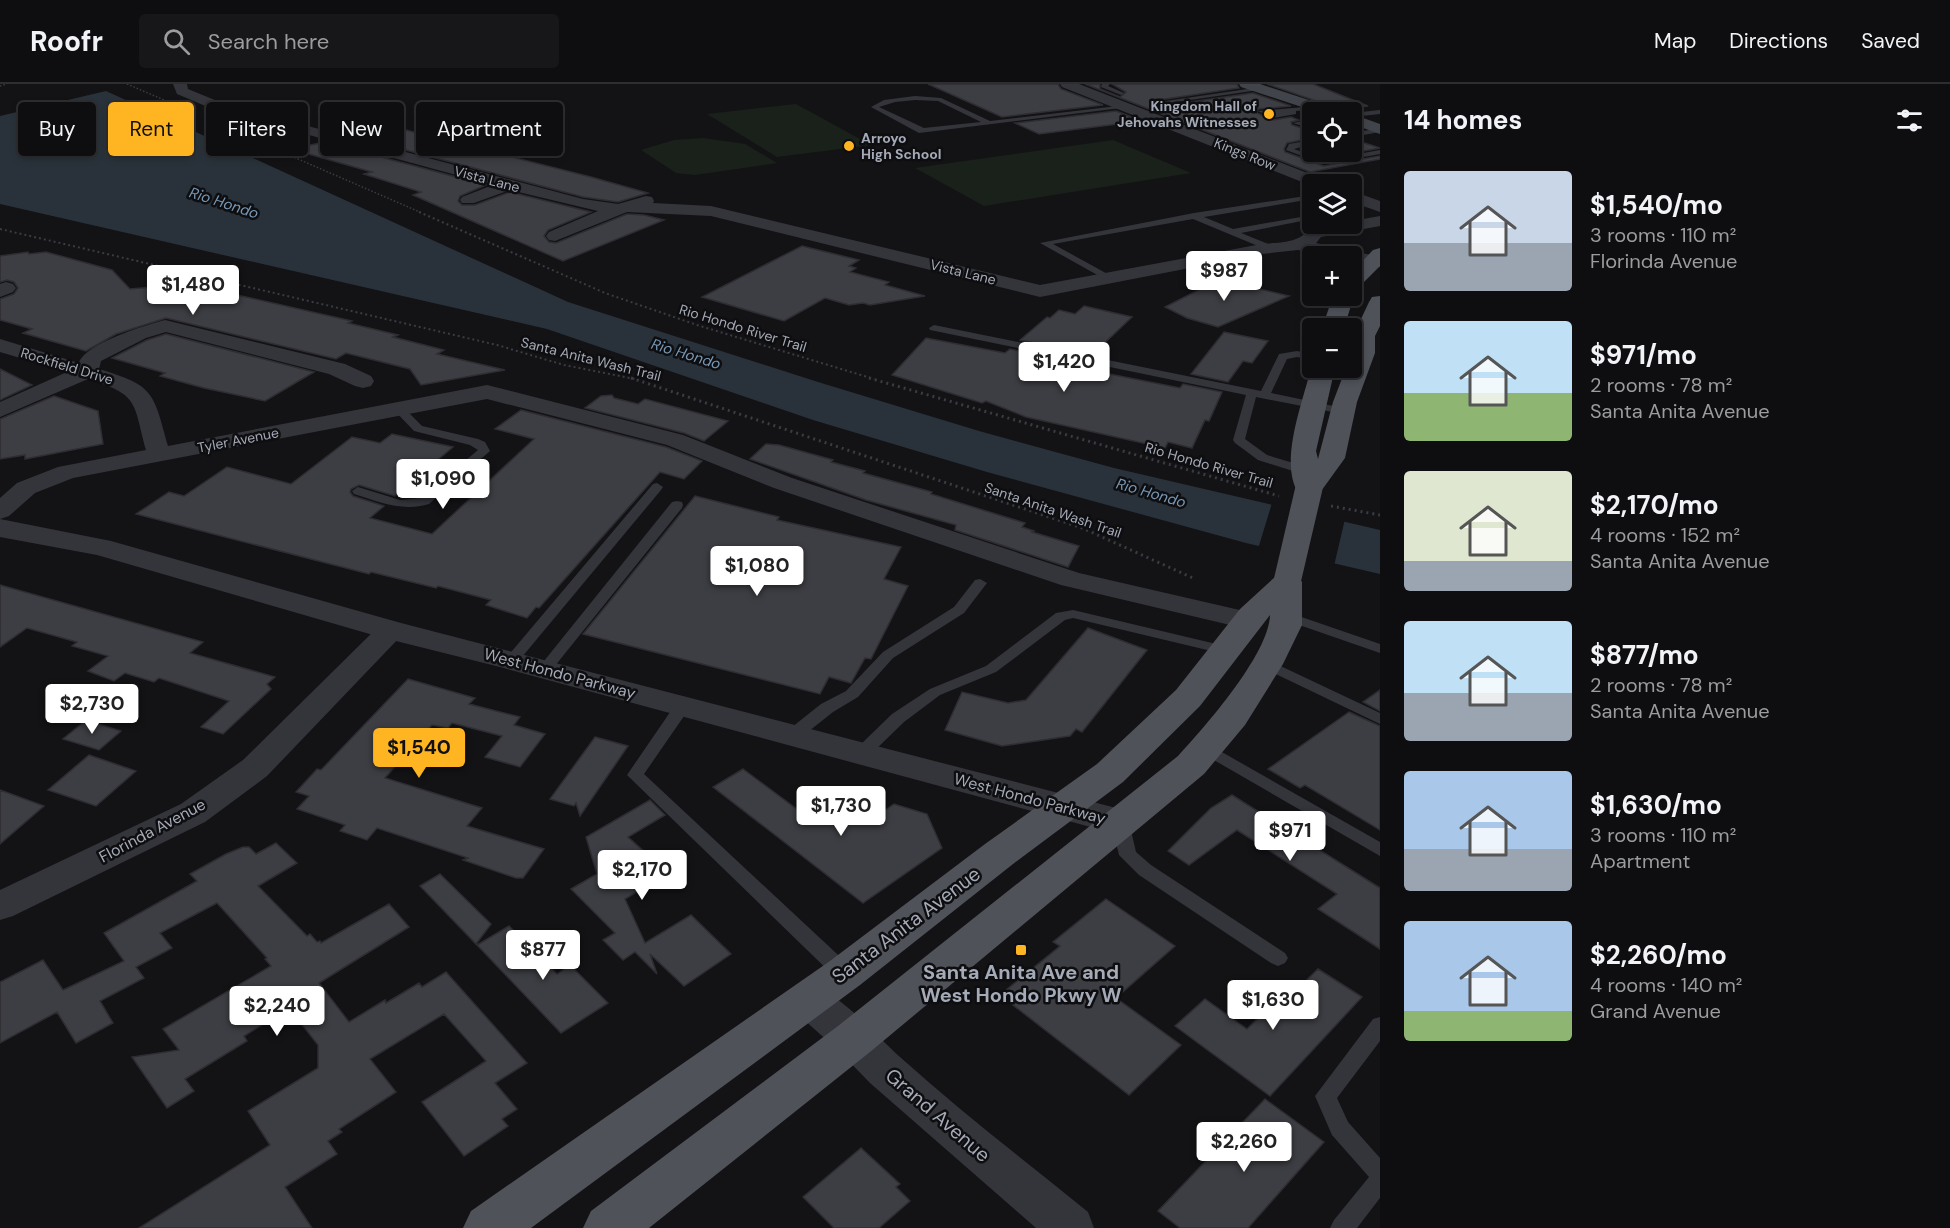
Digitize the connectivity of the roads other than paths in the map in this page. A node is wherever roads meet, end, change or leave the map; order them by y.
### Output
1 (180, 84) edge
2 (1067, 84) edge
3 (1107, 84) edge
4 (1253, 86) edge
5 (1121, 93) dead end
6 (1162, 102) dead end
7 (1302, 106) edge
8 (1126, 107) junction
9 (1290, 111) dead end
10 (1302, 112) edge
11 (1380, 112) edge
12 (1362, 115) edge
13 (1362, 121) edge
14 (988, 122) junction
15 (1380, 129) edge
16 (1362, 133) edge
17 (1302, 144) edge
18 (1380, 152) edge
19 (1302, 154) edge
20 (1362, 155) edge
21 (1302, 176) edge
22 (508, 185) junction
23 (1302, 199) edge
24 (468, 200) dead end
25 (1369, 207) edge
26 (623, 208) junction
27 (1194, 216) junction
28 (1302, 219) edge
29 (1231, 232) junction
30 (555, 236) dead end
31 (1298, 245) junction
32 (1270, 248) junction
33 (1378, 259) edge
34 (1362, 274) edge
35 (1110, 279) junction
36 (1380, 302) edge
37 (934, 328) dead end
38 (0, 345) edge
39 (1362, 351) edge
40 (1302, 355) edge
41 (88, 371) junction
42 (1321, 378) edge
43 (1353, 378) edge
44 (363, 381) dead end
45 (1252, 392) junction
46 (1265, 394) junction
47 (1315, 404) junction
48 (399, 409) junction
49 (0, 410) edge
50 (1343, 411) junction
51 (159, 455) junction
52 (1314, 485) junction
53 (657, 487) dead end
54 (358, 491) dead end
55 (677, 505) dead end
56 (0, 512) edge
57 (0, 528) edge
58 (980, 583) dead end
59 (1264, 614) junction
60 (391, 630) junction
61 (1380, 649) edge
62 (1224, 650) junction
63 (512, 660) junction
64 (1266, 664) junction
65 (545, 669) junction
66 (683, 706) junction
67 (1380, 719) edge
68 (793, 735) junction
69 (1206, 748) junction
70 (862, 753) junction
71 (1064, 807) junction
72 (1120, 822) junction
73 (1380, 850) edge
74 (0, 906) edge
75 (1278, 958) dead end
76 (845, 973) junction
77 (807, 999) junction
78 (1380, 1025) edge
79 (854, 1039) junction
80 (1380, 1173) edge
81 (1380, 1181) edge
82 (489, 1228) edge
83 (609, 1228) edge
84 (1071, 1228) edge
85 (1342, 1228) edge

1 - 22 street, Vista Lane
2 - 8 street, Kings Row
3 - 5 lane
4 - 6 lane
4 - 7 main road
8 - 14 lane
8 - 21 street, Kings Row
9 - 10 lane
11 - 12 lane
13 - 15 main road
14 - 14 lane
15 - 16 lane
17 - 19 lane
18 - 20 lane
22 - 24 street
22 - 26 street, Vista Lane
23 - 27 lane
25 - 31 street
26 - 30 street
26 - 35 street, Vista Lane
27 - 29 lane
27 - 35 lane
28 - 29 lane
29 - 32 lane
31 - 32 street
31 - 33 street
32 - 35 street
33 - 34 main road
36 - 39 main road, Santa Anita Avenue
37 - 45 lane
38 - 41 street, Rockfield Drive
40 - 46 lane
41 - 44 street
41 - 49 street
41 - 51 street, Rockfield Drive
42 - 47 main road, Santa Anita Avenue
43 - 50 main road, Santa Anita Avenue
45 - 46 lane
45 - 52 lane
46 - 47 lane
47 - 50 lane
47 - 52 main road, Santa Anita Avenue
48 - 51 street, Tyler Avenue
48 - 54 lane
48 - 59 street, Tyler Avenue
50 - 52 main road, Santa Anita Avenue
51 - 56 street, Tyler Avenue
52 - 59 main road, Santa Anita Avenue, bridge
53 - 63 lane
55 - 65 lane
57 - 60 street, West Hondo Parkway
58 - 68 lane
59 - 61 lane
59 - 62 main road, Santa Anita Avenue
59 - 64 main road, Santa Anita Avenue
60 - 63 street, West Hondo Parkway
60 - 74 street, Florinda Avenue
62 - 70 lane
62 - 71 main road, Santa Anita Avenue
63 - 65 street, West Hondo Parkway
64 - 67 lane
64 - 69 main road, Santa Anita Avenue
65 - 66 street, West Hondo Parkway
66 - 68 street, West Hondo Parkway
66 - 76 lane
68 - 70 street, West Hondo Parkway
69 - 72 main road, Santa Anita Avenue
69 - 73 lane
70 - 71 street, West Hondo Parkway
71 - 72 street, West Hondo Parkway
71 - 76 main road, Santa Anita Avenue
72 - 75 lane
72 - 79 main road, Santa Anita Avenue
76 - 77 main road, Santa Anita Avenue
77 - 79 street, Grand Avenue
77 - 82 main road, Santa Anita Avenue
78 - 80 lane
79 - 83 main road, Santa Anita Avenue
79 - 84 street, Grand Avenue
81 - 85 lane

